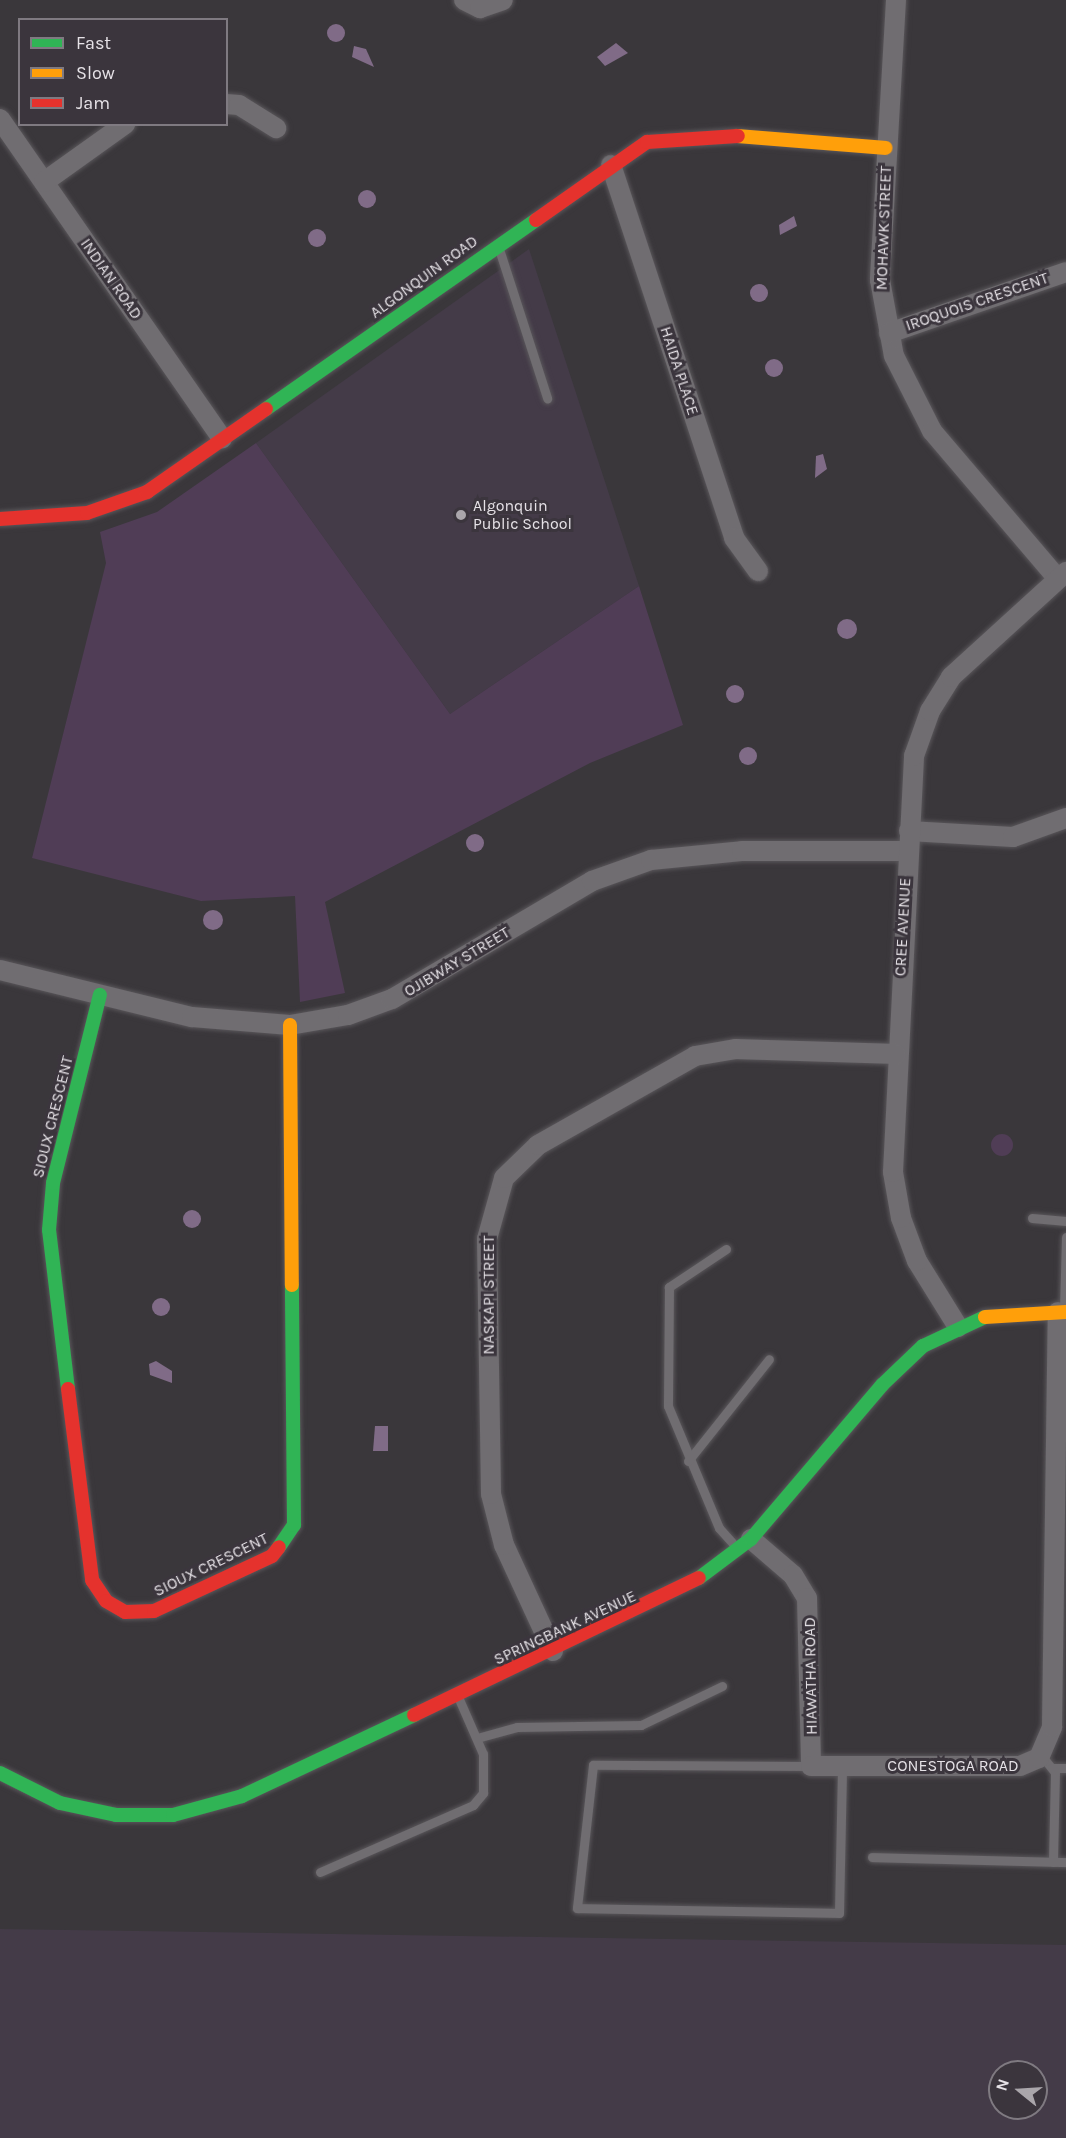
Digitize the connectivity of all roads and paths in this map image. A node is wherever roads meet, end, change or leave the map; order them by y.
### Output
1 (464, 0) edge
2 (503, 0) edge
3 (896, 0) edge
4 (228, 104) edge
5 (0, 119) edge
6 (122, 126) edge
7 (276, 128) dead end
8 (886, 148) junction
9 (610, 165) junction
10 (44, 182) junction
11 (497, 245) junction
12 (1066, 272) edge
13 (889, 333) junction
14 (547, 398) dead end
15 (222, 438) junction
16 (0, 519) edge
17 (758, 571) dead end
18 (1062, 575) edge
19 (1066, 818) edge
20 (908, 841) junction
21 (0, 970) edge
22 (100, 995) junction
23 (290, 1025) junction
24 (896, 1054) junction
25 (1032, 1218) dead end
26 (1066, 1221) edge
27 (1066, 1237) edge
28 (726, 1249) dead end
29 (1063, 1312) edge
30 (958, 1327) junction
31 (770, 1359) dead end
32 (688, 1461) junction
33 (745, 1544) junction
34 (553, 1652) junction
35 (723, 1686) dead end
36 (458, 1697) junction
37 (477, 1738) junction
38 (1047, 1761) junction
39 (842, 1765) junction
40 (811, 1766) junction
41 (1066, 1768) edge
42 (0, 1773) edge
43 (872, 1857) dead end
44 (1053, 1862) junction
45 (1066, 1862) edge
46 (320, 1872) dead end

1 - 2 street
3 - 8 street, MOHAWK STREET
4 - 7 street
5 - 10 street, INDIAN ROAD
6 - 10 street
8 - 9 street, ALGONQUIN ROAD
8 - 13 street, MOHAWK STREET
9 - 11 street, ALGONQUIN ROAD
9 - 17 street, HAIDA PLACE
10 - 15 street, INDIAN ROAD
11 - 14 lane
11 - 15 street, ALGONQUIN ROAD
12 - 13 street, IROQUOIS CRESCENT
13 - 18 street, MOHAWK STREET
15 - 16 street, ALGONQUIN ROAD
18 - 20 street, CREE AVENUE
19 - 20 street, OJIBWAY STREET
20 - 23 street, OJIBWAY STREET
20 - 24 street, CREE AVENUE
21 - 22 street, OJIBWAY STREET
22 - 23 street, OJIBWAY STREET
22 - 23 street, SIOUX CRESCENT
24 - 30 street, CREE AVENUE
24 - 34 street, NASKAPI STREET
25 - 26 lane
27 - 29 lane
28 - 32 lane
29 - 30 street, SPRINGBANK AVENUE
29 - 38 street, CONESTOGA ROAD
30 - 33 street, SPRINGBANK AVENUE
31 - 32 lane
32 - 33 lane
33 - 34 street, SPRINGBANK AVENUE
33 - 40 street, HIAWATHA ROAD
34 - 36 street, SPRINGBANK AVENUE
35 - 37 lane
36 - 37 lane
36 - 42 street, SPRINGBANK AVENUE
37 - 46 lane
38 - 39 street, CONESTOGA ROAD
38 - 41 lane
38 - 44 lane
39 - 40 street, CONESTOGA ROAD
39 - 40 lane
43 - 44 lane
44 - 45 lane

